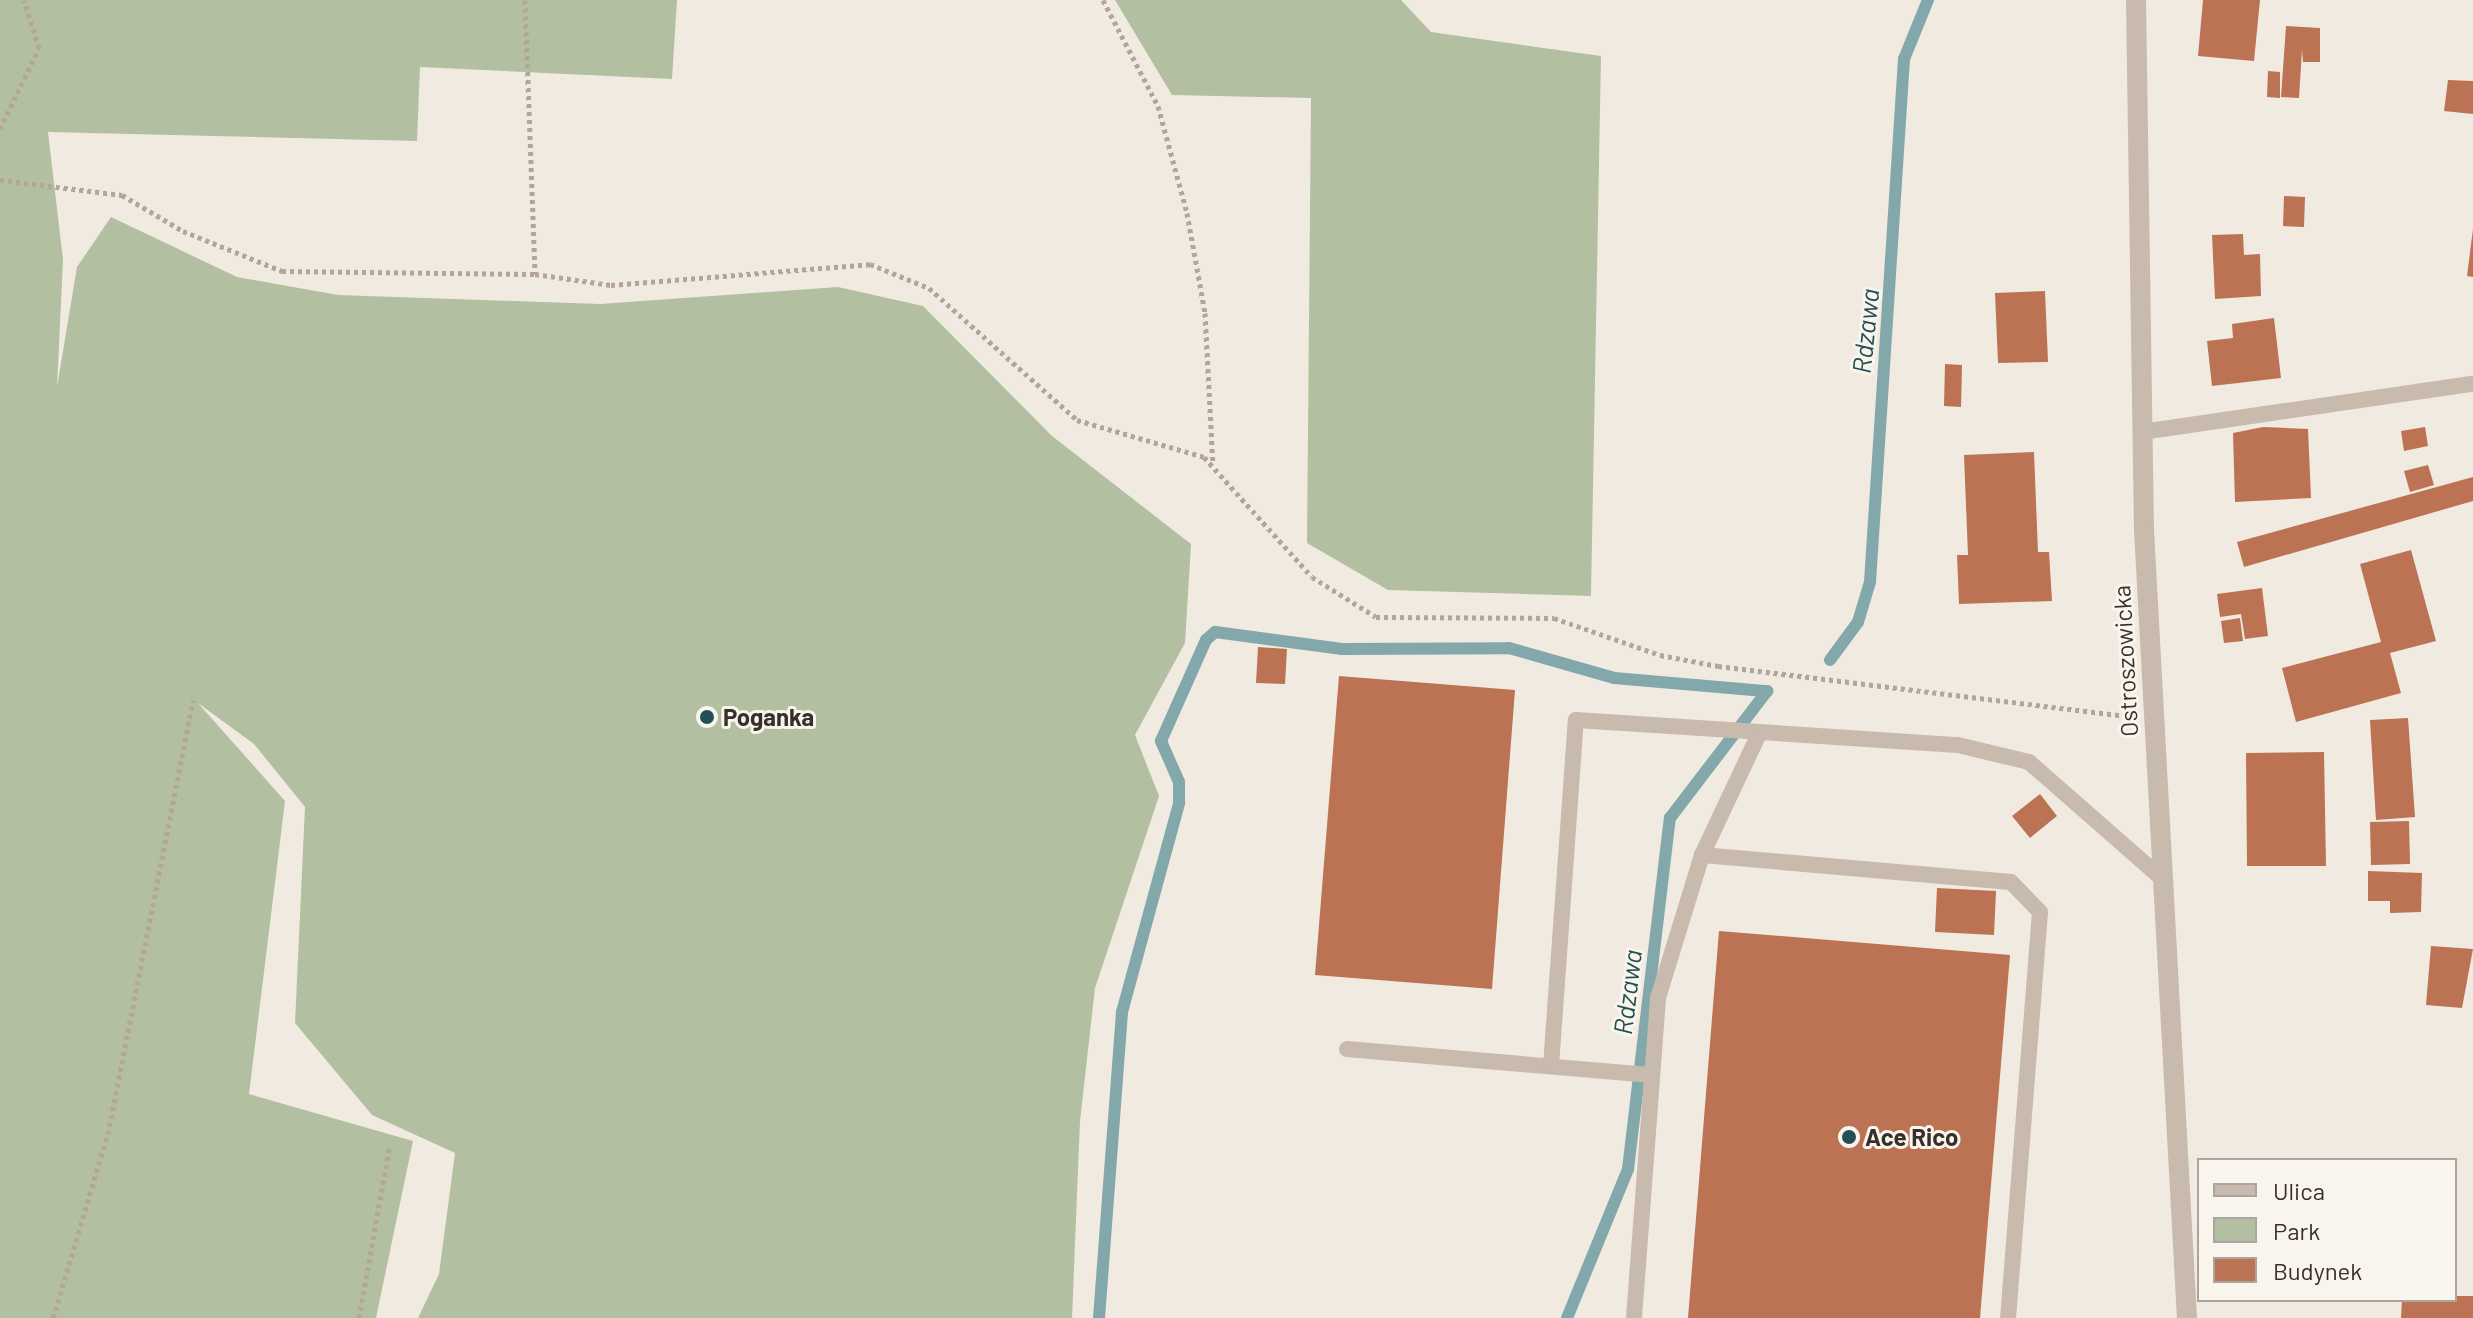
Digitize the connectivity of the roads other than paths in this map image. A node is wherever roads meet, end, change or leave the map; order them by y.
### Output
1 (2136, 0) edge
2 (2473, 384) edge
3 (2142, 432) junction
4 (1760, 732) junction
5 (1702, 855) junction
6 (2164, 880) junction
7 (1347, 1049) dead end
8 (1551, 1066) junction
9 (1652, 1075) junction
10 (1634, 1318) edge
11 (2008, 1318) edge
12 (2187, 1318) edge

1 - 3 street, Ostroszowicka
2 - 3 lane
3 - 6 street, Ostroszowicka
4 - 5 lane
4 - 6 lane
4 - 8 lane
5 - 9 lane
5 - 11 lane
6 - 12 street, Ostroszowicka
7 - 8 lane
8 - 9 lane
9 - 10 lane

